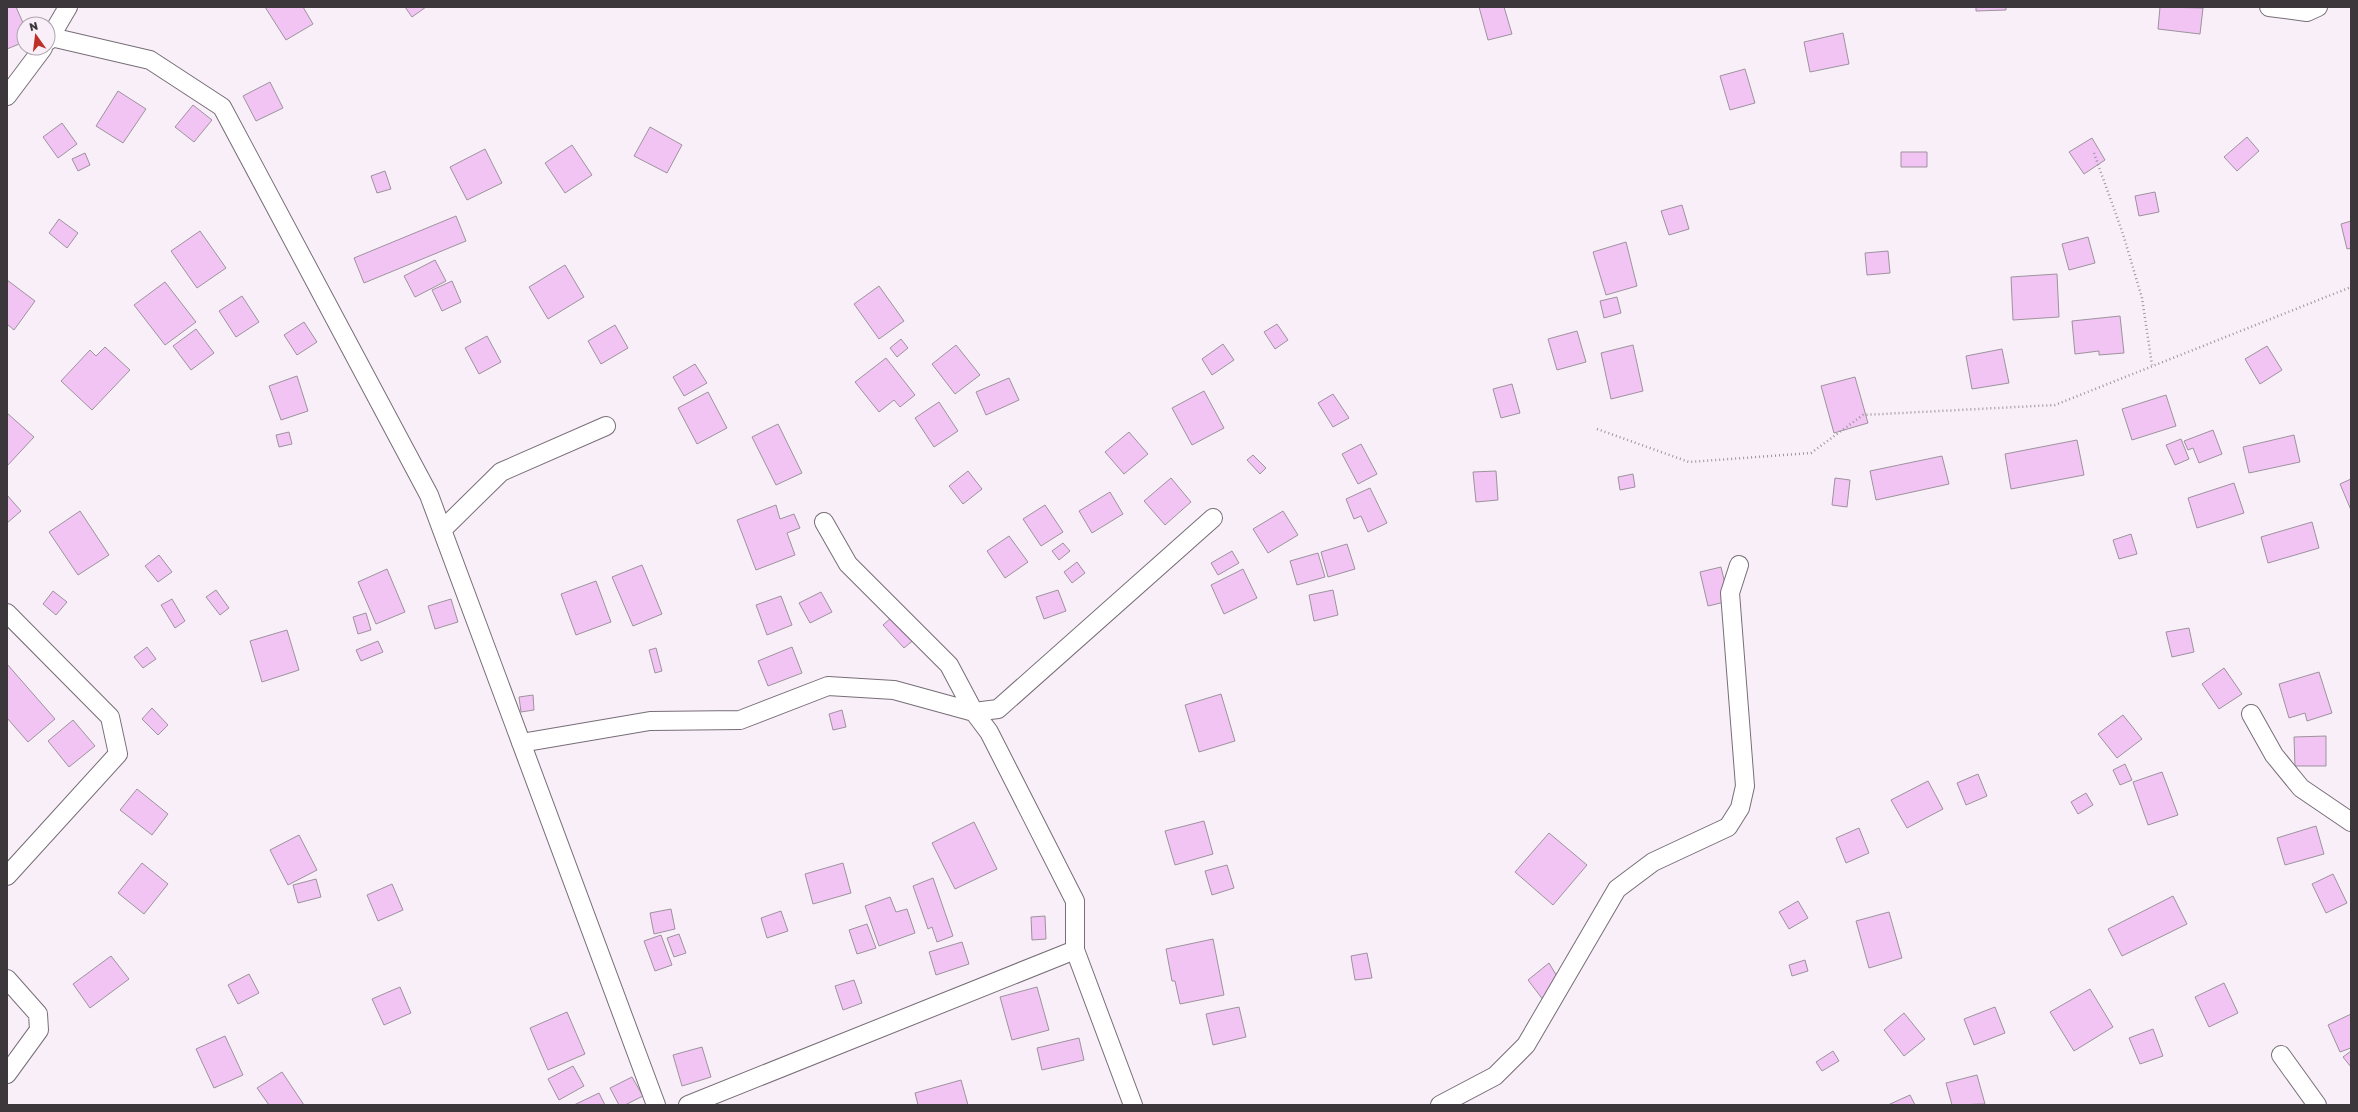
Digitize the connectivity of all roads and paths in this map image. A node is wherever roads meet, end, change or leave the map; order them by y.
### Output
1 (68, 7) edge
2 (2269, 7) edge
3 (2318, 7) edge
4 (56, 27) edge
5 (56, 44) edge
6 (37, 56) edge
7 (7, 96) edge
8 (2094, 153) dead end
9 (2351, 287) edge
10 (2152, 365) junction
11 (606, 426) dead end
12 (1597, 430) dead end
13 (1213, 518) dead end
14 (824, 522) dead end
15 (442, 530) junction
16 (1739, 565) dead end
17 (7, 613) edge
18 (974, 712) junction
19 (2252, 714) dead end
20 (521, 743) junction
21 (2351, 822) edge
22 (7, 876) edge
23 (1075, 950) junction
24 (7, 979) edge
25 (2281, 1055) dead end
26 (7, 1074) edge
27 (656, 1105) edge
28 (688, 1105) edge
29 (1133, 1105) edge
30 (1440, 1105) edge
31 (2317, 1105) edge

1 - 4 street
2 - 3 street
5 - 15 street
6 - 7 street
8 - 10 path
9 - 10 path
10 - 12 path
11 - 15 street
13 - 18 street
14 - 18 street
15 - 20 street
16 - 30 street
17 - 22 street
18 - 20 street
18 - 23 street
19 - 21 street
20 - 27 street
23 - 28 street
23 - 29 street
24 - 26 street
25 - 31 street

